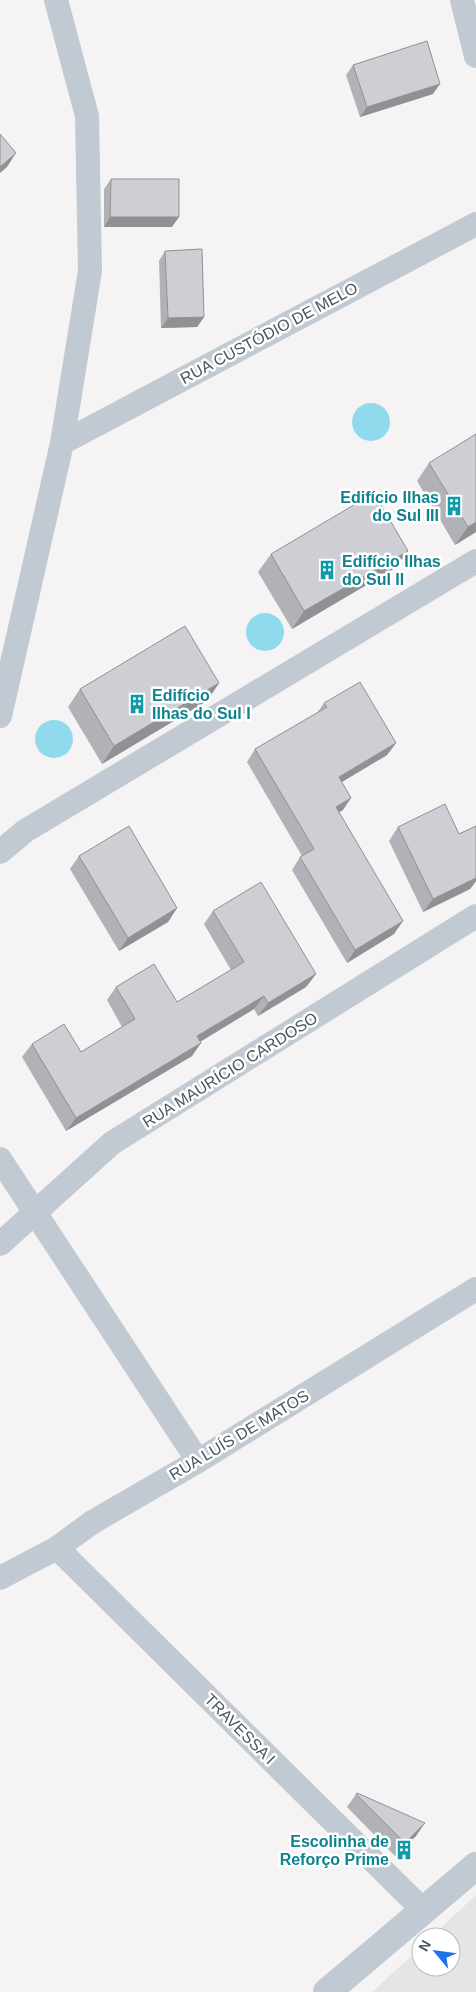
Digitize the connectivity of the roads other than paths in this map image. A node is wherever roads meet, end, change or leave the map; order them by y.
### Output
1 (56, 0) edge
2 (462, 0) edge
3 (476, 56) edge
4 (476, 224) edge
5 (62, 443) junction
6 (476, 561) edge
7 (0, 716) edge
8 (0, 832) edge
9 (25, 832) junction
10 (0, 852) edge
11 (476, 916) edge
12 (0, 1159) edge
13 (34, 1214) junction
14 (0, 1244) edge
15 (476, 1289) edge
16 (198, 1461) junction
17 (57, 1548) junction
18 (0, 1578) edge
19 (476, 1866) edge
20 (423, 1910) junction
21 (327, 1992) edge

1 - 5 street
2 - 3 street
4 - 5 street, RUA CUSTÓDIO DE MELO
5 - 7 street
6 - 9 street
8 - 9 street
9 - 10 street
11 - 13 street, RUA MAURÍCIO CARDOSO
12 - 13 street
13 - 14 street, RUA MAURÍCIO CARDOSO
13 - 16 street
15 - 16 street, RUA LUÍS DE MATOS
16 - 17 street, RUA LUÍS DE MATOS
17 - 18 street, RUA LUÍS DE MATOS
17 - 20 street, TRAVESSA I
19 - 20 street
20 - 21 street

